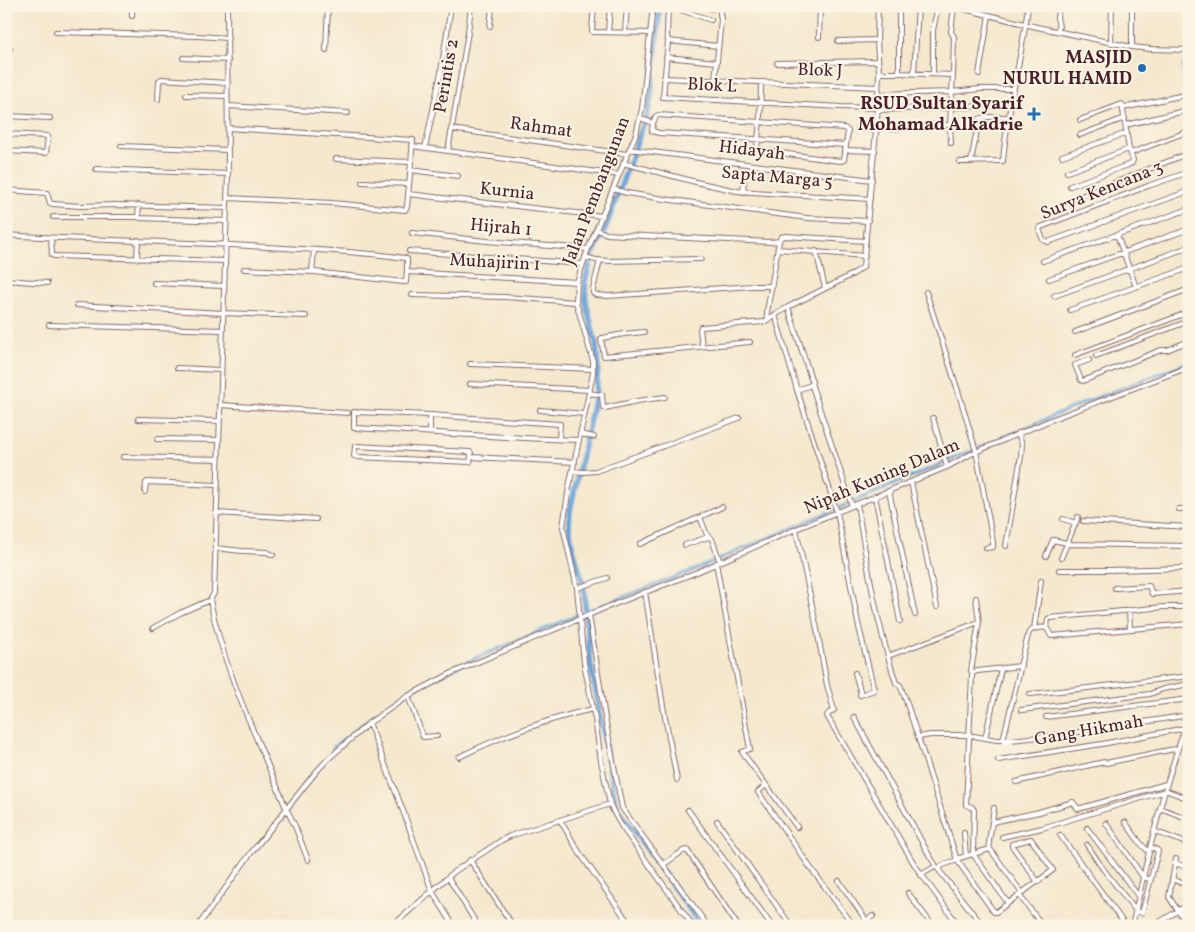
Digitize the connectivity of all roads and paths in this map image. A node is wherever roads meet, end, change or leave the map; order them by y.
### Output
1 (132, 6) edge
2 (227, 6) edge
3 (328, 6) edge
4 (451, 6) edge
5 (471, 6) edge
6 (492, 6) edge
7 (594, 6) edge
8 (610, 6) edge
9 (627, 6) edge
10 (704, 6) edge
11 (719, 6) edge
12 (820, 6) edge
13 (878, 6) edge
14 (899, 6) edge
15 (918, 6) edge
16 (938, 6) edge
17 (953, 6) edge
18 (1028, 6) edge
19 (1060, 6) edge
20 (1112, 6) edge
21 (1132, 6) edge
22 (654, 7) edge
23 (667, 7) edge
24 (712, 9) dead end
25 (989, 15) junction
26 (132, 16) dead end
27 (711, 20) dead end
28 (1026, 24) junction
29 (490, 26) dead end
30 (1057, 31) junction
31 (56, 32) dead end
32 (608, 32) junction
33 (625, 32) junction
34 (651, 33) junction
35 (819, 37) dead end
36 (228, 38) junction
37 (877, 40) junction
38 (668, 41) junction
39 (838, 41) dead end
40 (1110, 43) junction
41 (718, 46) junction
42 (1132, 47) junction
43 (326, 50) dead end
44 (1186, 50) edge
45 (666, 57) junction
46 (183, 58) dead end
47 (228, 60) junction
48 (878, 61) junction
49 (717, 62) junction
50 (777, 63) dead end
51 (900, 72) junction
52 (879, 73) junction
53 (914, 73) junction
54 (933, 74) junction
55 (979, 74) dead end
56 (953, 75) junction
57 (664, 78) junction
58 (715, 80) junction
59 (761, 82) junction
60 (228, 83) junction
61 (878, 87) junction
62 (1013, 89) junction
63 (952, 92) junction
64 (1188, 93) edge
65 (878, 94) junction
66 (186, 95) dead end
67 (228, 96) junction
68 (158, 99) dead end
69 (761, 103) junction
70 (1010, 105) junction
71 (228, 106) junction
72 (952, 108) junction
73 (1123, 108) junction
74 (1188, 108) edge
75 (878, 109) junction
76 (348, 113) dead end
77 (6, 116) edge
78 (1189, 116) edge
79 (1009, 117) junction
80 (50, 118) dead end
81 (1125, 118) junction
82 (642, 119) junction
83 (1080, 120) dead end
84 (759, 122) junction
85 (651, 123) junction
86 (950, 125) junction
87 (1126, 126) junction
88 (228, 128) junction
89 (451, 129) junction
90 (858, 129) dead end
91 (891, 129) dead end
92 (877, 130) junction
93 (1189, 131) edge
94 (1127, 133) junction
95 (6, 134) edge
96 (1080, 135) dead end
97 (758, 139) junction
98 (951, 143) dead end
99 (121, 146) dead end
100 (412, 146) junction
101 (846, 147) junction
102 (425, 148) junction
103 (631, 149) junction
104 (228, 150) junction
105 (6, 151) edge
106 (448, 151) junction
107 (875, 151) junction
108 (1130, 151) junction
109 (1189, 153) edge
110 (627, 154) junction
111 (1062, 156) dead end
112 (336, 159) dead end
113 (410, 162) junction
114 (960, 162) dead end
115 (971, 162) junction
116 (625, 163) junction
117 (1128, 165) junction
118 (96, 169) dead end
119 (410, 170) junction
120 (1067, 172) dead end
121 (1189, 172) edge
122 (228, 174) junction
123 (619, 175) junction
124 (458, 176) dead end
125 (1132, 176) junction
126 (872, 180) junction
127 (744, 181) dead end
128 (362, 182) dead end
129 (409, 184) junction
130 (1070, 186) dead end
131 (6, 190) edge
132 (615, 190) junction
133 (1189, 191) edge
134 (743, 192) junction
135 (408, 194) junction
136 (228, 198) junction
137 (1074, 199) dead end
138 (870, 200) junction
139 (139, 205) junction
140 (227, 208) junction
141 (1189, 209) edge
142 (603, 216) junction
143 (53, 217) dead end
144 (139, 217) junction
145 (226, 221) junction
146 (868, 221) junction
147 (1189, 229) edge
148 (598, 231) junction
149 (412, 233) dead end
150 (6, 235) edge
151 (1117, 235) junction
152 (51, 238) junction
153 (138, 240) junction
154 (779, 241) junction
155 (866, 241) junction
156 (226, 244) junction
157 (1189, 247) edge
158 (588, 249) junction
159 (778, 249) junction
160 (314, 250) junction
161 (409, 251) dead end
162 (816, 251) junction
163 (1123, 252) junction
164 (865, 256) junction
165 (137, 258) junction
166 (588, 258) junction
167 (701, 259) dead end
168 (225, 260) junction
169 (598, 260) junction
170 (1043, 262) dead end
171 (583, 264) junction
172 (1189, 268) edge
173 (244, 269) dead end
174 (1129, 269) junction
175 (409, 271) junction
176 (312, 272) junction
177 (1049, 279) dead end
178 (6, 280) edge
179 (577, 282) junction
180 (47, 283) dead end
181 (154, 283) dead end
182 (224, 286) junction
183 (772, 286) junction
184 (1136, 287) junction
185 (825, 288) junction
186 (1189, 289) edge
187 (926, 292) dead end
188 (412, 295) dead end
189 (1054, 296) dead end
190 (576, 302) junction
191 (77, 305) dead end
192 (789, 310) dead end
193 (1070, 310) dead end
194 (1189, 312) edge
195 (223, 313) junction
196 (306, 316) dead end
197 (773, 318) junction
198 (1189, 321) edge
199 (49, 325) dead end
200 (222, 330) junction
201 (644, 332) dead end
202 (1075, 332) dead end
203 (1189, 341) edge
204 (750, 342) dead end
205 (702, 346) junction
206 (1075, 355) dead end
207 (1096, 356) dead end
208 (1089, 360) dead end
209 (470, 364) dead end
210 (1189, 367) edge
211 (177, 368) dead end
212 (593, 369) junction
213 (221, 370) junction
214 (470, 384) dead end
215 (812, 386) dead end
216 (797, 390) junction
217 (589, 392) junction
218 (665, 397) dead end
219 (220, 405) junction
220 (540, 410) dead end
221 (348, 413) dead end
222 (585, 414) junction
223 (430, 415) junction
224 (739, 418) dead end
225 (933, 418) dead end
226 (138, 419) dead end
227 (219, 421) junction
228 (430, 432) junction
229 (580, 434) junction
230 (1018, 434) junction
231 (594, 437) dead end
232 (157, 439) dead end
233 (560, 439) junction
234 (219, 440) junction
235 (579, 440) junction
236 (976, 449) junction
237 (123, 457) dead end
238 (471, 457) junction
239 (218, 459) junction
240 (575, 462) junction
241 (946, 463) junction
242 (574, 471) junction
243 (911, 482) junction
244 (217, 485) junction
245 (889, 491) junction
246 (145, 492) dead end
247 (875, 496) junction
248 (857, 504) junction
249 (852, 506) junction
250 (722, 507) dead end
251 (1179, 509) dead end
252 (1189, 510) edge
253 (837, 512) junction
254 (216, 513) junction
255 (700, 517) junction
256 (1078, 517) dead end
257 (316, 519) dead end
258 (1062, 519) dead end
259 (1083, 521) dead end
260 (1076, 523) junction
261 (1189, 527) edge
262 (796, 529) junction
263 (708, 537) junction
264 (640, 544) dead end
265 (1067, 544) junction
266 (685, 545) dead end
267 (1006, 546) dead end
268 (1189, 546) edge
269 (215, 548) junction
270 (986, 548) dead end
271 (273, 555) dead end
272 (1046, 556) dead end
273 (1060, 558) dead end
274 (718, 561) junction
275 (1189, 568) edge
276 (1059, 570) dead end
277 (607, 578) dead end
278 (1041, 581) dead end
279 (578, 587) junction
280 (1115, 588) dead end
281 (1189, 591) edge
282 (645, 592) junction
283 (976, 598) dead end
284 (210, 600) junction
285 (937, 607) dead end
286 (1189, 607) edge
287 (1129, 610) junction
288 (915, 615) dead end
289 (588, 616) junction
290 (580, 617) junction
291 (900, 621) dead end
292 (979, 622) junction
293 (1189, 624) edge
294 (153, 628) dead end
295 (1047, 628) junction
296 (1130, 628) junction
297 (1034, 629) junction
298 (888, 656) junction
299 (1021, 665) junction
300 (1000, 669) junction
301 (855, 673) dead end
302 (973, 673) junction
303 (1189, 676) edge
304 (1189, 684) edge
305 (1030, 694) dead end
306 (408, 696) junction
307 (1189, 699) edge
308 (593, 709) junction
309 (1021, 710) dead end
310 (854, 717) dead end
311 (1046, 717) dead end
312 (1189, 717) edge
313 (369, 723) junction
314 (1185, 728) junction
315 (968, 735) junction
316 (437, 736) dead end
317 (918, 738) junction
318 (985, 738) junction
319 (1003, 740) junction
320 (1177, 749) junction
321 (459, 757) dead end
322 (998, 760) dead end
323 (677, 780) dead end
324 (1016, 782) dead end
325 (1166, 784) junction
326 (766, 786) junction
327 (1165, 791) junction
328 (1189, 799) edge
329 (610, 804) junction
330 (286, 808) junction
331 (994, 808) dead end
332 (1160, 808) junction
333 (688, 810) dead end
334 (1189, 819) edge
335 (560, 820) junction
336 (716, 821) dead end
337 (993, 822) junction
338 (1125, 822) dead end
339 (1106, 823) dead end
340 (798, 827) dead end
341 (1087, 828) dead end
342 (1154, 831) junction
343 (964, 833) dead end
344 (1060, 835) dead end
345 (1002, 837) dead end
346 (1189, 844) edge
347 (1087, 845) dead end
348 (990, 849) junction
349 (1150, 850) junction
350 (973, 854) junction
351 (966, 856) junction
352 (956, 859) junction
353 (308, 860) dead end
354 (470, 860) junction
355 (664, 864) junction
356 (937, 867) junction
357 (1189, 868) edge
358 (921, 875) junction
359 (448, 877) junction
360 (1143, 877) junction
361 (1151, 880) junction
362 (1172, 880) junction
363 (839, 881) dead end
364 (1038, 882) junction
365 (1189, 886) edge
366 (432, 891) junction
367 (1140, 892) junction
368 (908, 894) dead end
369 (1021, 894) junction
370 (1148, 894) junction
371 (1139, 898) junction
372 (1008, 903) junction
373 (1189, 904) edge
374 (697, 910) junction
375 (1136, 911) junction
376 (1179, 911) junction
377 (872, 916) dead end
378 (687, 918) junction
379 (866, 920) junction
380 (1161, 921) junction
381 (198, 926) edge
382 (392, 926) edge
383 (454, 926) edge
384 (478, 926) edge
385 (513, 926) edge
386 (631, 926) edge
387 (693, 926) edge
388 (708, 926) edge
389 (738, 926) edge
390 (772, 926) edge
391 (792, 926) edge
392 (854, 926) edge
393 (858, 926) edge
394 (933, 926) edge
395 (959, 926) edge
396 (983, 926) edge
397 (1043, 926) edge
398 (1126, 926) edge
399 (1132, 926) edge
400 (1153, 926) edge
401 (1164, 926) edge
402 (1188, 926) edge

1 - 26 street
2 - 36 street
3 - 43 street
4 - 102 street
5 - 89 street, Perintis 2
6 - 29 street
7 - 32 street
8 - 32 street
9 - 33 street
10 - 24 street
11 - 41 street
12 - 35 street
13 - 37 street
14 - 51 street
15 - 53 street
16 - 54 street
17 - 25 street
17 - 56 street
18 - 28 street
19 - 30 street
20 - 40 street
21 - 42 street
22 - 23 street
22 - 34 street, Jalan Pembangunan
23 - 27 street
23 - 38 street
25 - 28 street
25 - 55 street
28 - 30 street
28 - 62 street
30 - 40 street
31 - 36 street
32 - 33 street
33 - 34 street
34 - 82 street, Jalan Pembangunan
36 - 47 street
37 - 39 street
37 - 48 street
38 - 41 street
38 - 45 street
40 - 42 street
41 - 49 street
42 - 44 street
45 - 49 street
45 - 57 street
46 - 47 street
47 - 60 street
48 - 50 street
48 - 52 street
49 - 58 street
51 - 52 street
51 - 53 street
52 - 61 street
53 - 54 street
54 - 56 street
56 - 63 street
57 - 58 street, Blok J
57 - 69 street, Blok L
58 - 59 street, Blok J
59 - 61 street, Blok J
59 - 69 street
60 - 67 street
60 - 68 street
61 - 65 street
62 - 63 street
62 - 70 street
63 - 65 street
63 - 72 street
64 - 73 street
64 - 74 street
65 - 75 street
66 - 67 street
67 - 71 street
69 - 75 street, Blok L
69 - 84 street
70 - 72 street, Blok L
70 - 79 street
71 - 76 street
71 - 88 street
72 - 75 street, Blok L
72 - 86 street
73 - 81 street
73 - 83 street
74 - 78 street
74 - 87 street
75 - 92 street
77 - 80 street
79 - 115 street
79 - 115 street
81 - 87 street
81 - 96 street
82 - 85 street
82 - 103 street, Jalan Pembangunan
84 - 85 street
84 - 97 street
84 - 101 street
85 - 97 street
86 - 91 street
86 - 98 street
87 - 94 street
88 - 100 street
88 - 104 street
89 - 106 street, Perintis 2
89 - 110 street, Rahmat
90 - 92 street
92 - 107 street
93 - 108 street
94 - 108 street
94 - 111 street
95 - 105 street
97 - 101 street
97 - 101 street
99 - 104 street
100 - 102 street
100 - 113 street
101 - 107 street
102 - 106 street
103 - 110 street, Jalan Pembangunan
103 - 126 street, Hidayah
104 - 122 street
106 - 123 street
107 - 126 street
108 - 117 street
108 - 120 street
109 - 125 street
110 - 116 street, Jalan Pembangunan
112 - 113 street
113 - 119 street
114 - 115 street
116 - 123 street, Jalan Pembangunan
116 - 134 street, Sapta Marga 5
117 - 125 street
117 - 130 street
118 - 122 street
119 - 124 street
119 - 129 street
121 - 133 street, Surya Kencana 3
122 - 136 street
123 - 132 street, Jalan Pembangunan
125 - 137 street
126 - 138 street
127 - 134 street
128 - 129 street
129 - 135 street
131 - 139 street
132 - 142 street, Jalan Pembangunan
132 - 146 street
134 - 138 street, Sapta Marga 5
135 - 136 street
135 - 142 street, Kurnia
136 - 140 street
138 - 146 street
139 - 140 street
139 - 144 street
140 - 145 street
141 - 151 street
142 - 148 street, Jalan Pembangunan
143 - 144 street
144 - 145 street
145 - 156 street
146 - 155 street
147 - 163 street
148 - 154 street
148 - 158 street, Jalan Pembangunan
149 - 158 street, Hijrah 1
150 - 152 street
151 - 163 street
151 - 170 street
152 - 153 street
152 - 165 street
153 - 156 street
153 - 165 street
154 - 155 street
154 - 159 street
155 - 164 street
156 - 160 street
156 - 168 street
157 - 174 street
158 - 166 street, Jalan Pembangunan
159 - 162 street
159 - 183 street
160 - 175 street
160 - 176 street
161 - 171 street
162 - 164 street
162 - 185 street
163 - 174 street
163 - 177 street
164 - 185 street
165 - 168 street
166 - 169 street
166 - 171 street, Jalan Pembangunan
167 - 169 street
168 - 182 street
169 - 183 street
171 - 179 street, Jalan Pembangunan
172 - 184 street
173 - 176 street
174 - 184 street
174 - 189 street
175 - 176 street
175 - 179 street, Muhajirin 1
178 - 180 street
179 - 190 street, Jalan Pembangunan
181 - 182 street
182 - 195 street
183 - 197 street
184 - 193 street
185 - 197 street
186 - 202 street
187 - 236 street
188 - 190 street
190 - 212 street, Jalan Pembangunan
191 - 195 street
192 - 216 street
194 - 206 street
195 - 196 street
195 - 200 street
197 - 205 street
197 - 216 street
198 - 207 street
199 - 200 street
200 - 213 street
201 - 205 street
203 - 208 street
204 - 205 street
209 - 212 street
210 - 230 street, Nipah Kuning Dalam
211 - 213 street
212 - 217 street, Jalan Pembangunan
213 - 219 street
214 - 217 street
215 - 249 street
216 - 253 street
217 - 218 street
217 - 222 street, Jalan Pembangunan
219 - 221 street
219 - 227 street
220 - 222 street
222 - 229 street, Jalan Pembangunan
223 - 228 street
223 - 228 street
223 - 233 street
224 - 242 street
225 - 241 street
226 - 227 street
227 - 234 street
228 - 233 street
229 - 231 street
229 - 235 street, Jalan Pembangunan
230 - 236 street, Nipah Kuning Dalam
230 - 267 street
232 - 234 street
233 - 235 street
234 - 239 street
235 - 240 street, Jalan Pembangunan
236 - 241 street, Nipah Kuning Dalam
236 - 270 street
237 - 239 street
238 - 238 street
238 - 240 street
239 - 244 street
240 - 242 street, Jalan Pembangunan
241 - 243 street, Nipah Kuning Dalam
242 - 279 street, Jalan Pembangunan
243 - 245 street, Nipah Kuning Dalam
243 - 285 street
244 - 246 street
244 - 254 street
245 - 247 street, Nipah Kuning Dalam
245 - 288 street
247 - 248 street, Nipah Kuning Dalam
247 - 291 street
248 - 249 street, Nipah Kuning Dalam
248 - 298 street
249 - 253 street, Nipah Kuning Dalam
250 - 255 street
251 - 252 street
253 - 262 street, Nipah Kuning Dalam
253 - 301 street
254 - 257 street
254 - 269 street
255 - 263 street
255 - 264 street
256 - 260 street
258 - 260 street
259 - 261 street
260 - 265 street
262 - 274 street, Nipah Kuning Dalam
262 - 358 street
263 - 266 street
263 - 274 street
265 - 268 street
265 - 272 street
265 - 273 street
269 - 271 street
269 - 284 street
274 - 282 street, Nipah Kuning Dalam
274 - 326 street
275 - 276 street
277 - 279 street
278 - 297 street
279 - 290 street, Jalan Pembangunan
280 - 281 street
282 - 289 street, Nipah Kuning Dalam
282 - 323 street
283 - 292 street
284 - 294 street
284 - 330 street
286 - 287 street
287 - 295 street
287 - 296 street
289 - 290 street, Nipah Kuning Dalam
289 - 355 street
290 - 306 street, Nipah Kuning Dalam
290 - 308 street, Jalan Pembangunan
292 - 298 street
292 - 302 street
293 - 296 street
295 - 296 street
295 - 297 street
297 - 299 street
298 - 317 street
299 - 300 street
299 - 319 street
300 - 302 street
300 - 318 street
302 - 315 street
303 - 305 street
304 - 309 street
306 - 313 street, Nipah Kuning Dalam
306 - 316 street
307 - 311 street
308 - 321 street
308 - 329 street, Jalan Pembangunan
310 - 356 street
312 - 314 street
312 - 319 street
313 - 330 street, Nipah Kuning Dalam
313 - 366 street
314 - 320 street
314 - 322 street, Gang Hikmah
315 - 317 street
315 - 318 street
315 - 350 street
317 - 352 street
318 - 319 street
320 - 324 street
320 - 325 street
325 - 327 street
325 - 337 street
326 - 340 street
326 - 392 street
327 - 328 street
327 - 332 street
327 - 345 street
329 - 335 street
329 - 378 street, Jalan Pembangunan
330 - 353 street
330 - 381 street, Nipah Kuning Dalam
331 - 337 street
332 - 334 street
332 - 342 street
333 - 390 street
335 - 354 street
335 - 386 street
336 - 391 street
337 - 348 street
338 - 349 street
339 - 360 street
341 - 371 street
342 - 346 street
342 - 349 street
343 - 351 street
344 - 398 street
347 - 375 street
348 - 350 street
348 - 369 street
349 - 360 street
349 - 361 street
350 - 351 street
350 - 372 street
351 - 352 street
352 - 356 street
352 - 372 street
354 - 359 street
354 - 385 street
355 - 374 street
355 - 389 street
356 - 358 street
356 - 396 street
357 - 362 street
358 - 395 street
359 - 366 street
359 - 384 street
360 - 361 street
360 - 367 street
361 - 370 street
362 - 365 street
362 - 376 street
363 - 379 street
364 - 364 street
364 - 369 street
366 - 382 street
366 - 383 street
367 - 370 street
367 - 371 street
368 - 394 street
369 - 372 street
369 - 397 street
370 - 375 street
371 - 375 street
373 - 376 street
374 - 378 street
374 - 388 street
375 - 399 street
376 - 380 street
376 - 402 street
377 - 379 street
378 - 387 street, Jalan Pembangunan
379 - 393 street
380 - 400 street
380 - 401 street

